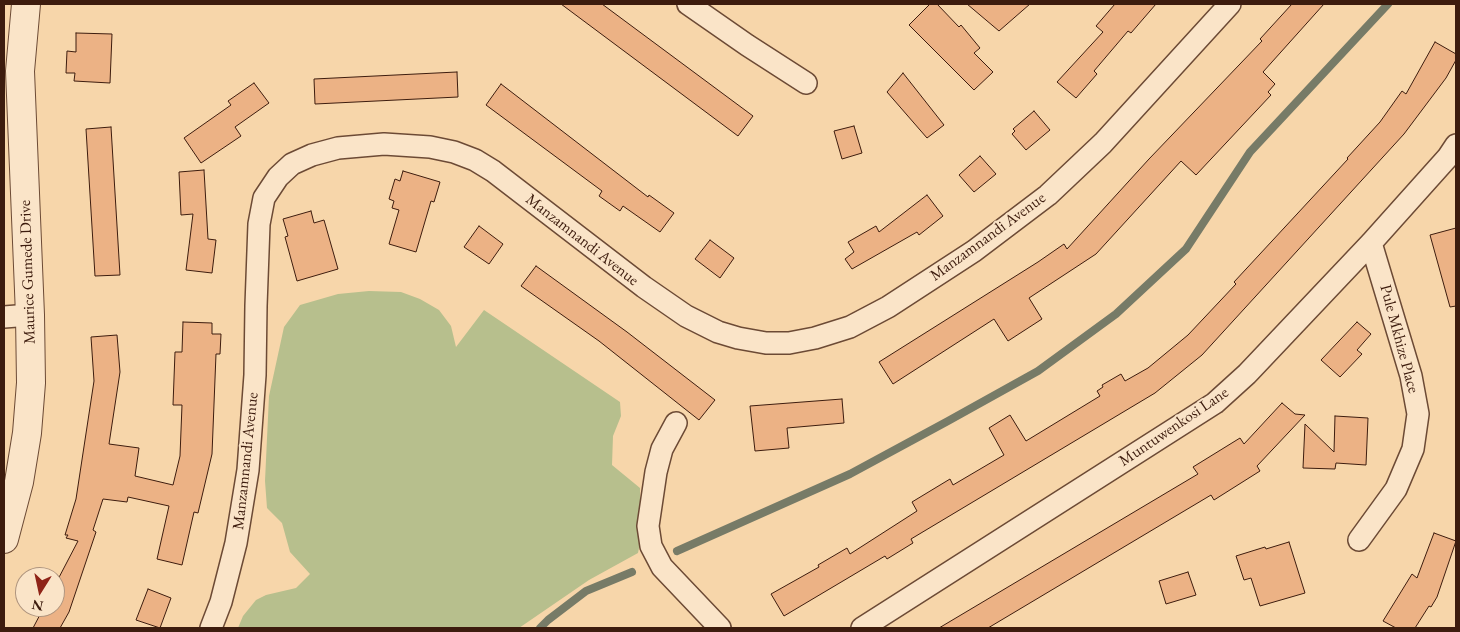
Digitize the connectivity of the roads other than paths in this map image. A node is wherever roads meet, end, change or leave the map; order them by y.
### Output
1 (26, 4) edge
2 (688, 4) edge
3 (1230, 4) edge
4 (806, 83) dead end
5 (1456, 145) edge
6 (1371, 243) junction
7 (17, 316) edge
8 (676, 422) dead end
9 (4, 539) edge
10 (1359, 540) dead end
11 (211, 628) edge
12 (720, 628) edge
13 (862, 628) edge

1 - 7 street, Maurice Gumede Drive
2 - 4 street
3 - 11 street, Manzamnandi Avenue
5 - 6 street, Muntuwenkosi Lane
6 - 10 street, Pule Mkhize Place
6 - 13 street, Muntuwenkosi Lane
7 - 9 street, Maurice Gumede Drive
8 - 12 street

